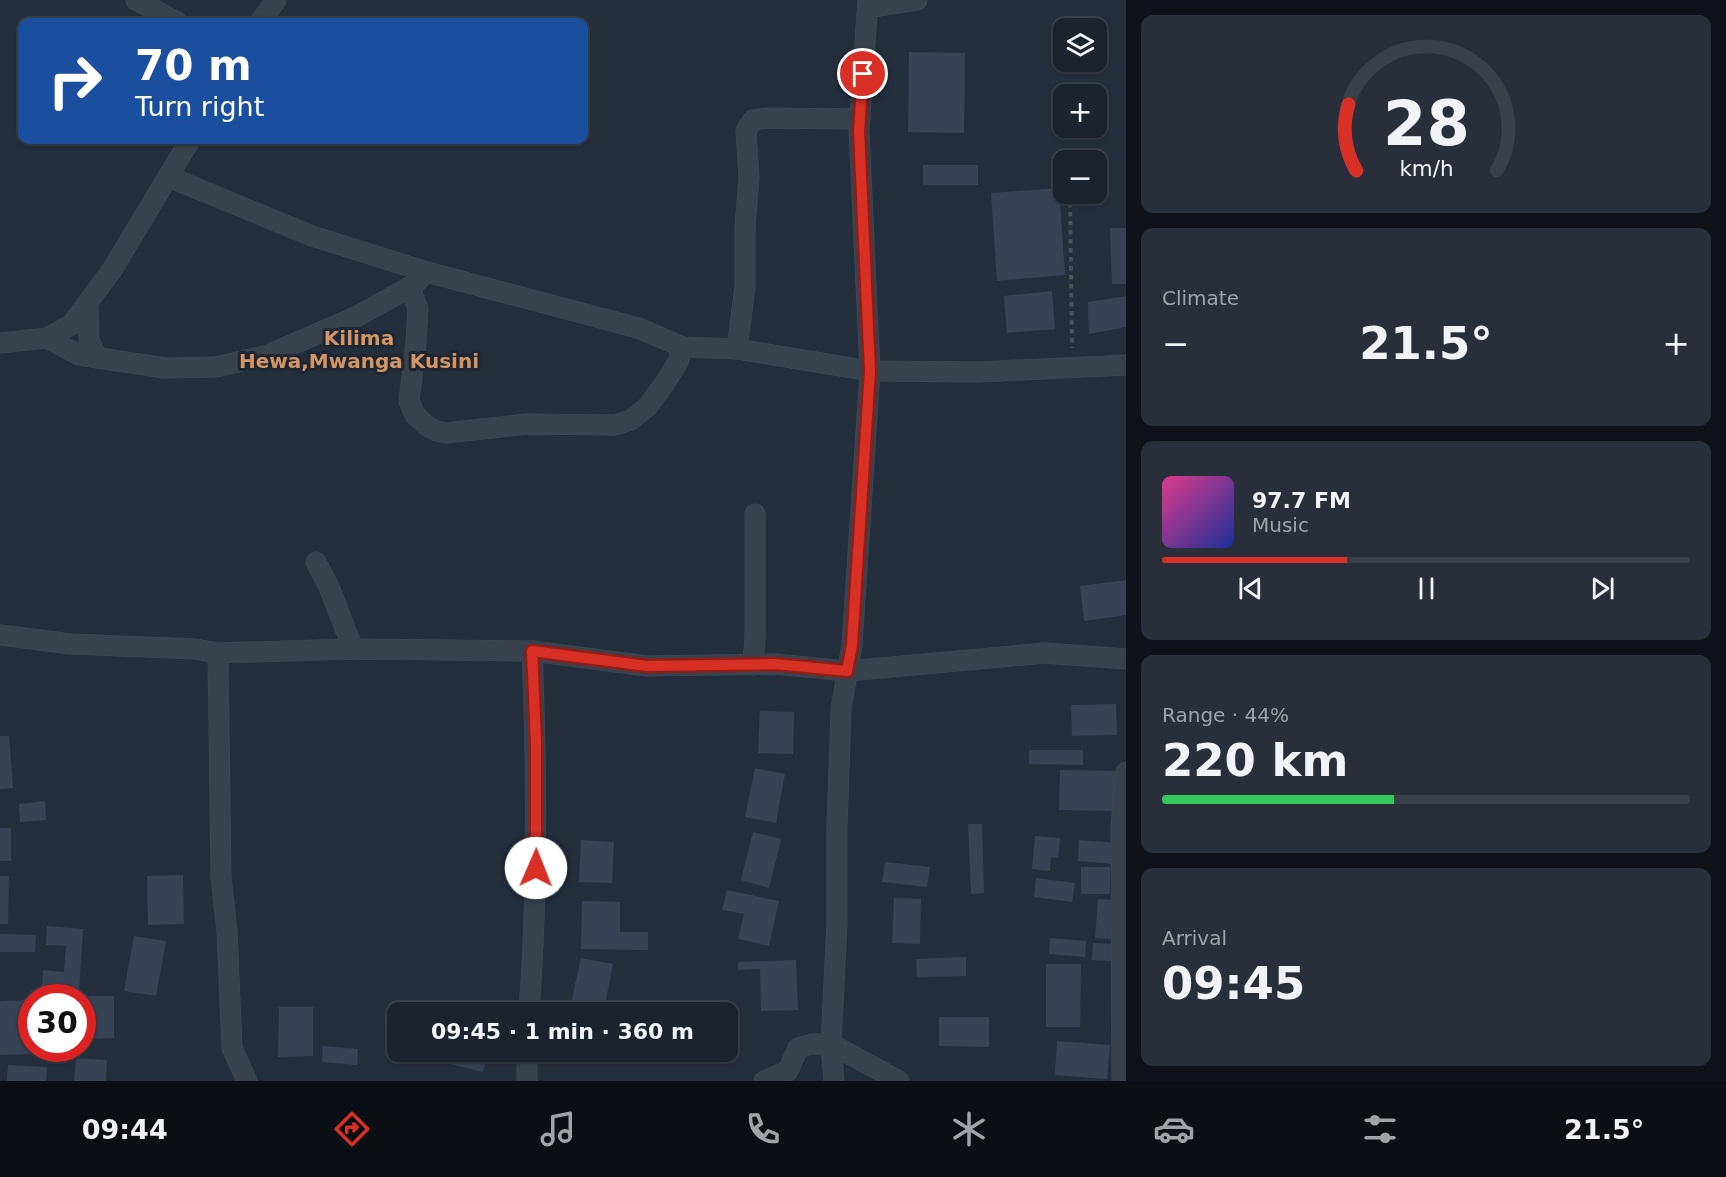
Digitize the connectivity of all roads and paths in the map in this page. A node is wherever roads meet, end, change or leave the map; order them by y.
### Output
1 (136, 0) edge
2 (276, 0) edge
3 (917, 0) edge
4 (868, 4) edge
5 (170, 18) edge
6 (263, 18) edge
7 (860, 119) junction
8 (188, 144) edge
9 (169, 177) junction
10 (1070, 204) edge
11 (427, 272) junction
12 (411, 287) junction
13 (88, 304) junction
14 (47, 338) junction
15 (0, 343) edge
16 (683, 347) junction
17 (737, 349) junction
18 (97, 358) junction
19 (1126, 365) edge
20 (1072, 367) junction
21 (870, 371) junction
22 (755, 514) dead end
23 (316, 562) dead end
24 (0, 635) edge
25 (353, 649) junction
26 (532, 651) junction
27 (218, 653) junction
28 (1126, 659) edge
29 (753, 665) junction
30 (847, 671) junction
31 (1126, 772) edge
32 (1124, 976) edge
33 (530, 1002) edge
34 (831, 1044) junction
35 (527, 1062) edge
36 (247, 1081) edge
37 (527, 1081) edge
38 (764, 1081) edge
39 (834, 1081) edge
40 (899, 1081) edge
41 (1122, 1081) edge

1 - 5 street
2 - 6 street
3 - 4 street
4 - 7 street
7 - 17 street
7 - 21 street
8 - 9 street
9 - 11 street
9 - 13 street
10 - 20 path
11 - 12 street
11 - 16 street
12 - 16 street
12 - 18 street
13 - 14 street
13 - 18 street
14 - 15 street
14 - 18 street
16 - 17 street
17 - 21 street
19 - 20 street
20 - 21 street
21 - 30 street
22 - 29 street
23 - 25 street
24 - 27 street
25 - 26 street
25 - 27 street
26 - 29 street
26 - 33 street
27 - 36 street
28 - 30 street
29 - 30 street
30 - 34 street
31 - 32 street
32 - 41 street
34 - 38 street
34 - 39 street
34 - 40 street
35 - 37 street

